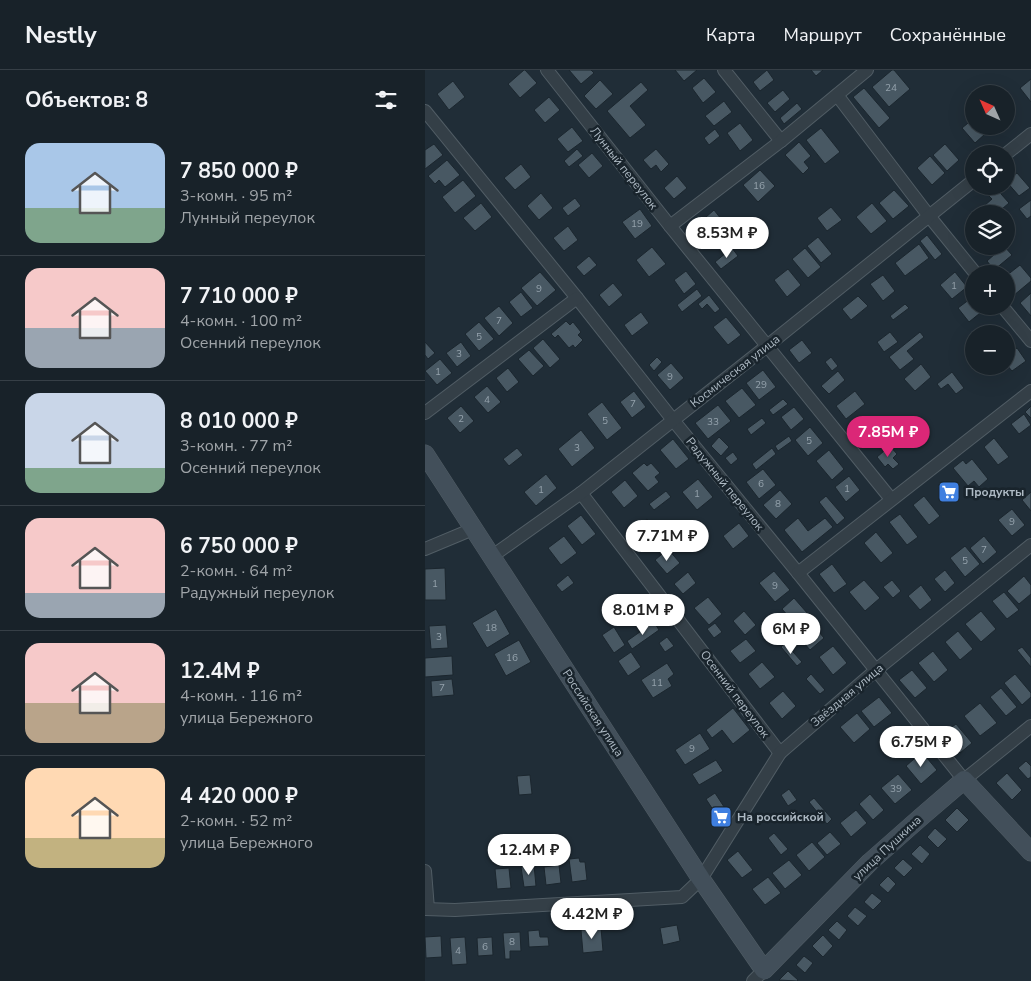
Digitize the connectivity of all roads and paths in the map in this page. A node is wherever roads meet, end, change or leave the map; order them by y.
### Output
1 (547, 70) edge
2 (723, 70) edge
3 (867, 70) edge
4 (837, 95) junction
5 (425, 111) edge
6 (1031, 134) edge
7 (781, 141) junction
8 (1015, 147) edge
9 (965, 187) edge
10 (929, 216) junction
11 (671, 226) junction
12 (969, 265) edge
13 (577, 298) junction
14 (1009, 315) edge
15 (1031, 341) edge
16 (767, 346) junction
17 (1031, 391) edge
18 (425, 413) edge
19 (673, 420) junction
20 (425, 454) edge
21 (581, 493) junction
22 (891, 499) junction
23 (473, 529) junction
24 (1031, 544) edge
25 (425, 549) edge
26 (491, 557) junction
27 (798, 573) junction
28 (876, 670) junction
29 (1031, 726) edge
30 (780, 753) junction
31 (964, 780) junction
32 (1031, 852) edge
33 (425, 871) edge
34 (701, 879) junction
35 (427, 909) edge
36 (759, 975) edge

1 - 11 street, Лунный переулок
2 - 7 street
3 - 4 street
4 - 7 street
4 - 10 street
5 - 13 street, Радужный переулок
6 - 8 street
7 - 11 street
9 - 10 street, Космическая улица
10 - 12 street
10 - 16 street, Космическая улица
11 - 16 street, Лунный переулок
13 - 18 street
13 - 19 street, Радужный переулок
14 - 15 street
16 - 19 street, Космическая улица
16 - 22 street, Лунный переулок
17 - 22 street
19 - 21 street, Космическая улица
19 - 27 street, Радужный переулок
20 - 23 street, Российская улица
21 - 26 street, Космическая улица
21 - 30 street, Осенний переулок
22 - 27 street
23 - 25 street
23 - 26 street, Российская улица
24 - 28 street, Звёздная улица
26 - 34 street, Российская улица
27 - 28 street, Радужный переулок
28 - 30 street, Звёздная улица
28 - 31 street, Радужный переулок
29 - 31 street, улица Пушкина
30 - 34 street, Звёздная улица
31 - 32 street, Радужный переулок
31 - 36 street, улица Пушкина
33 - 35 street
34 - 35 street, Звёздная улица
34 - 36 street, Российская улица

